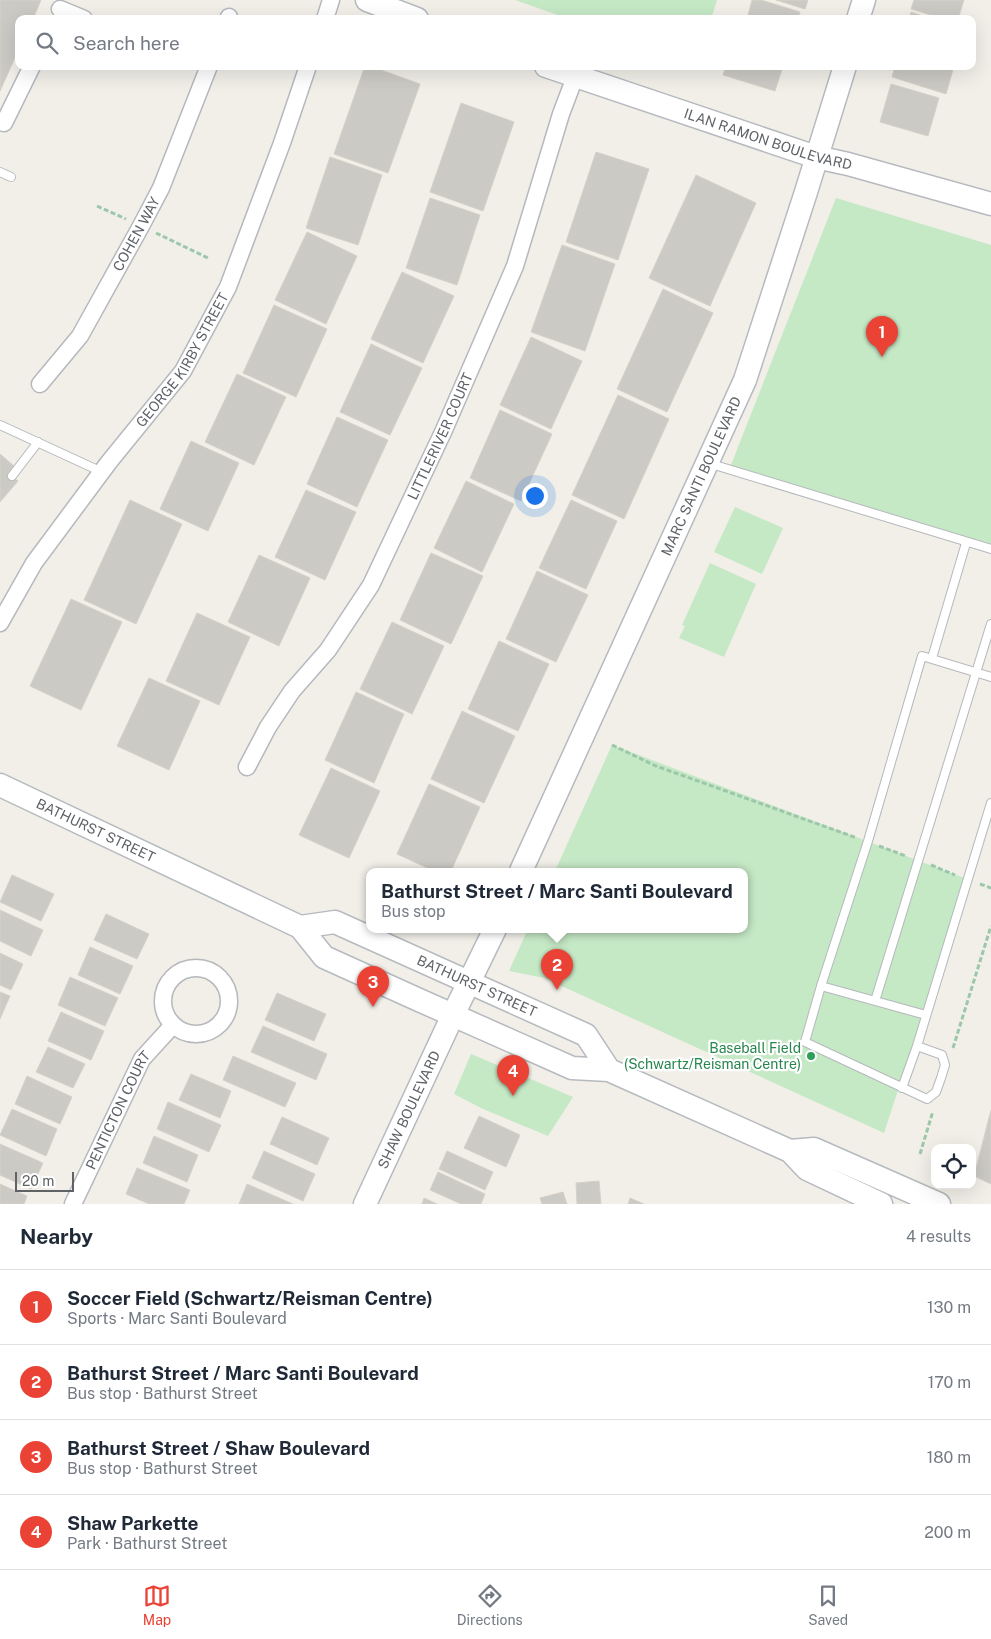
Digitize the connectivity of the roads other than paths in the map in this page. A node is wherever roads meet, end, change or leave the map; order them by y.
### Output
1 (331, 0) edge
2 (367, 0) edge
3 (864, 0) edge
4 (60, 9) edge
5 (74, 15) edge
6 (326, 15) edge
7 (406, 15) edge
8 (859, 15) edge
9 (30, 70) edge
10 (204, 70) edge
11 (307, 70) edge
12 (557, 70) edge
13 (843, 70) edge
14 (575, 77) junction
15 (4, 123) dead end
16 (816, 157) junction
17 (0, 172) edge
18 (11, 177) dead end
19 (991, 204) edge
20 (40, 384) dead end
21 (0, 425) edge
22 (38, 442) junction
23 (708, 463) junction
24 (102, 472) junction
25 (12, 476) dead end
26 (966, 543) junction
27 (991, 549) edge
28 (0, 623) edge
29 (991, 624) edge
30 (932, 658) junction
31 (976, 672) junction
32 (991, 677) edge
33 (247, 767) dead end
34 (0, 785) edge
35 (991, 803) edge
36 (522, 868) edge
37 (300, 927) junction
38 (493, 933) edge
39 (470, 982) junction
40 (821, 986) junction
41 (876, 1001) junction
42 (453, 1015) junction
43 (926, 1015) junction
44 (173, 1026) junction
45 (917, 1046) junction
46 (609, 1070) junction
47 (902, 1088) junction
48 (790, 1151) junction
49 (73, 1204) edge
50 (365, 1204) edge
51 (881, 1204) edge
52 (939, 1204) edge

1 - 6 street
2 - 7 street
3 - 8 street
4 - 5 street
9 - 15 street
10 - 20 street, COHEN WAY
11 - 24 street, GEORGE KIRBY STREET
12 - 14 street, ILAN RAMON BOULEVARD
13 - 16 street, MARC SANTI BOULEVARD
14 - 16 street, ILAN RAMON BOULEVARD
14 - 33 street, LITTLERIVER COURT
16 - 19 street, ILAN RAMON BOULEVARD
16 - 23 street, MARC SANTI BOULEVARD
17 - 18 lane
21 - 22 lane
22 - 24 lane
22 - 25 lane
23 - 26 lane
23 - 36 street, MARC SANTI BOULEVARD
24 - 28 street, GEORGE KIRBY STREET
26 - 27 lane
26 - 30 lane
29 - 31 lane
30 - 31 lane
30 - 40 lane
31 - 32 lane
31 - 41 lane
34 - 37 street, BATHURST STREET
35 - 43 lane
37 - 39 street, BATHURST STREET
37 - 42 street, BATHURST STREET
38 - 39 street
39 - 42 street, SHAW BOULEVARD
39 - 46 street, BATHURST STREET
40 - 41 lane
40 - 47 lane
41 - 43 lane
42 - 46 street, BATHURST STREET
42 - 50 street, SHAW BOULEVARD
43 - 45 lane
44 - 44 street
44 - 49 street, PENTICTON COURT
45 - 47 lane
45 - 47 lane
46 - 48 street, BATHURST STREET
48 - 51 street, BATHURST STREET
48 - 52 street, BATHURST STREET

